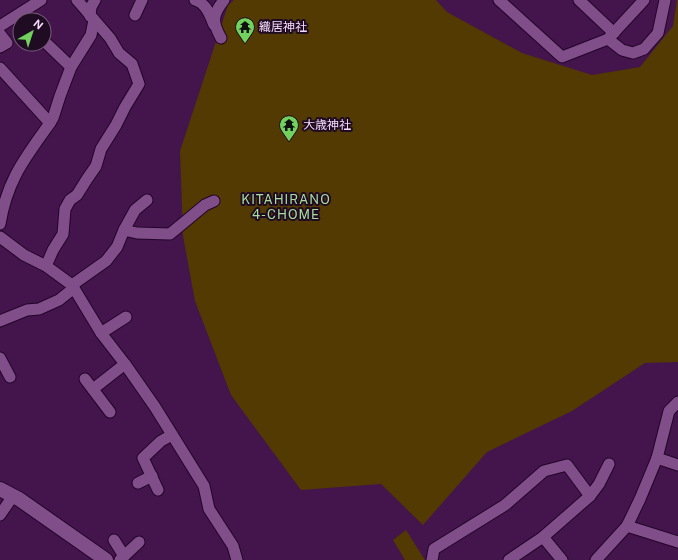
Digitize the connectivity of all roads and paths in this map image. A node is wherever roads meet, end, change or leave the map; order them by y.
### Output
1 (41, 0) edge
2 (77, 0) edge
3 (95, 0) edge
4 (142, 0) edge
5 (195, 0) edge
6 (224, 0) edge
7 (499, 0) edge
8 (579, 0) edge
9 (644, 0) edge
10 (665, 0) edge
11 (26, 12) edge
12 (135, 15) dead end
13 (92, 18) junction
14 (12, 21) edge
15 (214, 25) junction
16 (0, 26) edge
17 (0, 34) edge
18 (611, 36) junction
19 (221, 38) dead end
20 (0, 47) edge
21 (52, 49) edge
22 (71, 67) junction
23 (0, 68) edge
24 (50, 123) junction
25 (147, 200) dead end
26 (214, 201) dead end
27 (0, 224) edge
28 (124, 230) junction
29 (0, 237) edge
30 (46, 266) junction
31 (73, 286) junction
32 (126, 317) dead end
33 (0, 321) edge
34 (101, 332) junction
35 (0, 358) edge
36 (125, 364) junction
37 (10, 377) dead end
38 (85, 379) dead end
39 (94, 389) junction
40 (678, 402) edge
41 (110, 412) dead end
42 (172, 435) junction
43 (656, 458) junction
44 (609, 464) dead end
45 (678, 465) edge
46 (152, 476) junction
47 (138, 483) dead end
48 (0, 489) edge
49 (158, 490) dead end
50 (14, 496) junction
51 (590, 496) junction
52 (0, 515) edge
53 (627, 526) junction
54 (543, 537) junction
55 (114, 540) dead end
56 (138, 542) dead end
57 (678, 542) edge
58 (122, 558) edge
59 (106, 560) edge
60 (237, 560) edge
61 (432, 560) edge
62 (509, 560) edge
63 (562, 560) edge
64 (596, 560) edge

1 - 11 street
2 - 13 street
3 - 13 street
4 - 12 street
5 - 15 street
6 - 15 street
7 - 18 street
8 - 18 street
9 - 18 street
10 - 18 street
13 - 22 street
13 - 30 street
14 - 16 street
15 - 19 street
17 - 20 street
21 - 22 street
22 - 24 street
23 - 24 street
24 - 27 street
25 - 28 street
26 - 28 street
28 - 31 street
29 - 30 street
30 - 31 street
31 - 33 street
31 - 34 street
32 - 34 street
34 - 36 street
35 - 37 street
36 - 39 street
36 - 42 street
38 - 39 street
39 - 41 street
40 - 43 street
42 - 46 street
42 - 60 street
43 - 45 street
43 - 53 street
44 - 51 street
46 - 47 street
46 - 49 street
48 - 50 street
50 - 52 street
50 - 59 street
51 - 54 street
51 - 61 street
53 - 57 street
53 - 64 street
54 - 62 street
54 - 63 street
55 - 58 street
56 - 58 street

